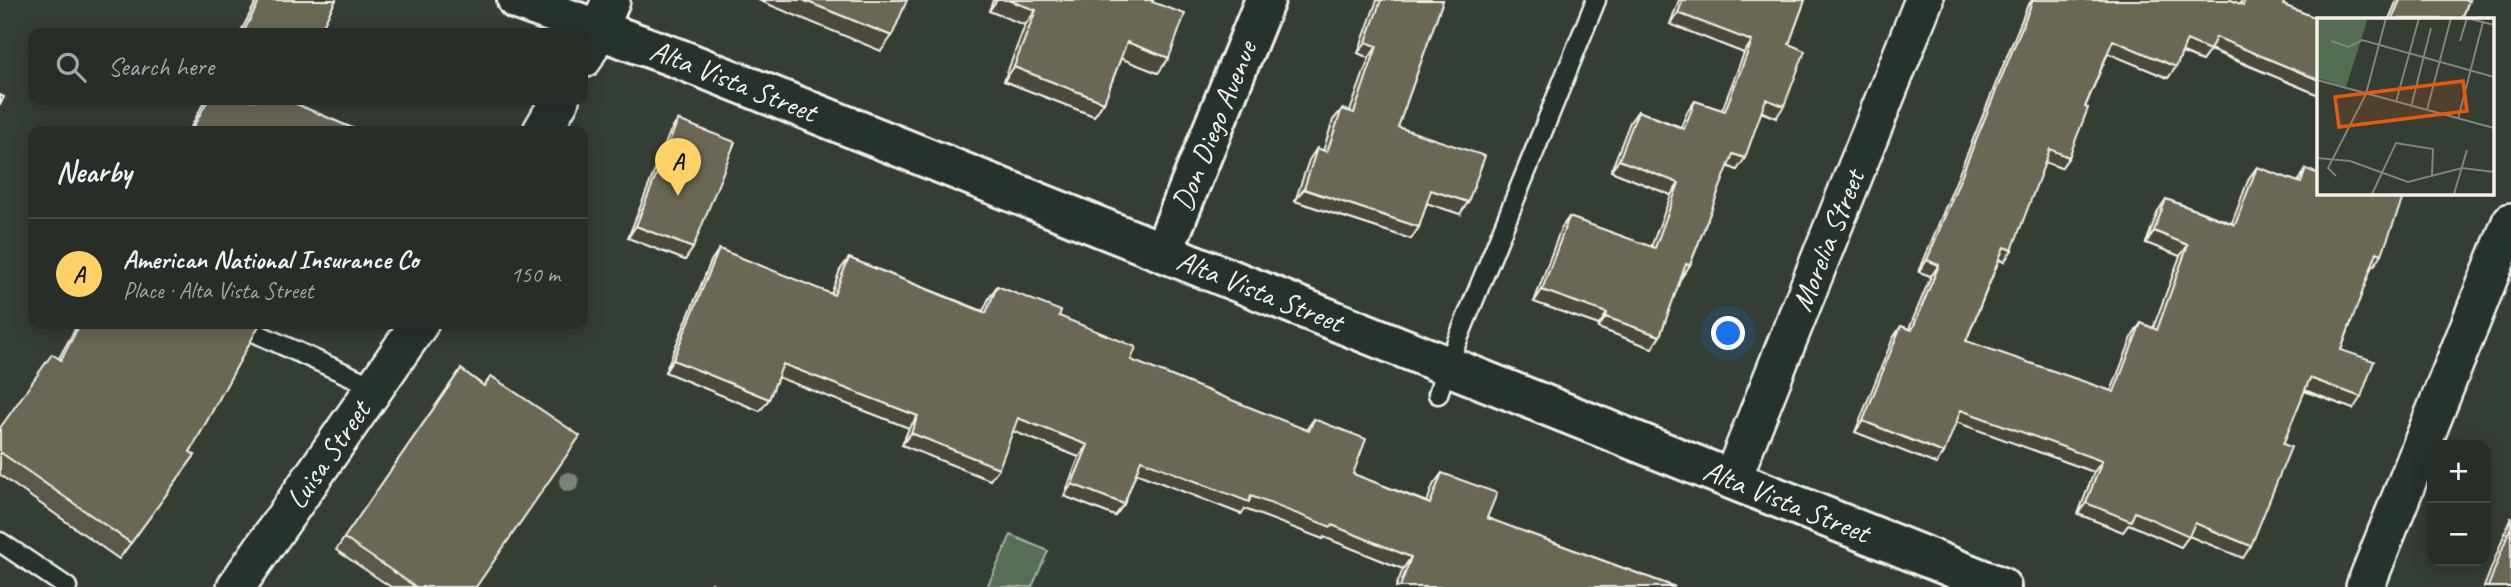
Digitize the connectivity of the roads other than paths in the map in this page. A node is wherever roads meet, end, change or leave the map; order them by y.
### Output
1 (517, 0) edge
2 (1265, 0) edge
3 (1596, 0) edge
4 (1924, 0) edge
5 (598, 29) edge
6 (557, 105) edge
7 (545, 126) edge
8 (2511, 222) edge
9 (1163, 252) junction
10 (247, 329) edge
11 (416, 329) edge
12 (1443, 380) junction
13 (375, 387) junction
14 (1732, 479) junction
15 (0, 542) edge
16 (67, 587) edge
17 (236, 587) edge
18 (2001, 587) edge
19 (2365, 587) edge

1 - 5 street, Alta Vista Street
2 - 9 street, Don Diego Avenue
3 - 12 lane
4 - 14 street, Morelia Street
5 - 9 street, Alta Vista Street
6 - 7 street
8 - 19 street
9 - 12 street, Alta Vista Street
10 - 13 lane
11 - 13 street, Luisa Street
12 - 14 street, Alta Vista Street
13 - 17 street, Luisa Street
14 - 18 street, Alta Vista Street
15 - 16 lane

